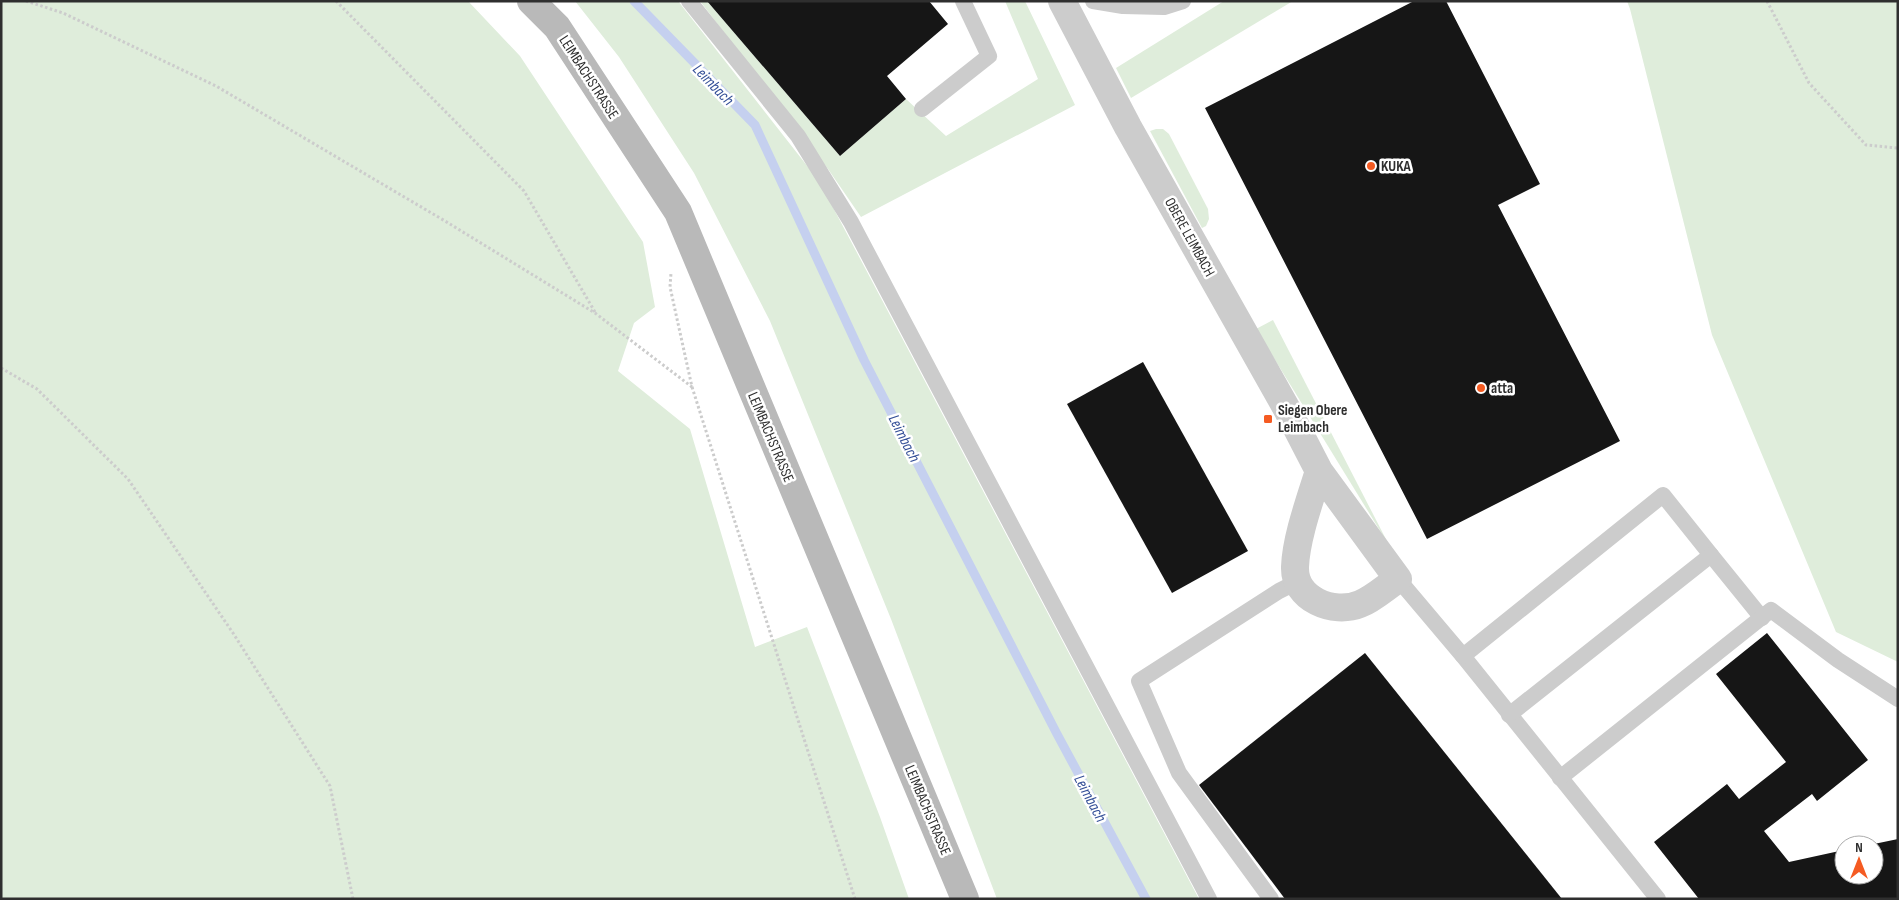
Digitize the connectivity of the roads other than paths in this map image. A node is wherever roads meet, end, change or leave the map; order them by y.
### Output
1 (531, 1) edge
2 (688, 1) edge
3 (963, 1) edge
4 (1062, 1) edge
5 (1093, 1) edge
6 (1183, 1) edge
7 (922, 109) dead end
8 (1319, 471) junction
9 (1711, 555) junction
10 (1398, 579) junction
11 (1297, 582) junction
12 (1762, 618) junction
13 (1463, 656) junction
14 (1898, 699) edge
15 (1509, 715) junction
16 (1560, 778) junction
17 (964, 899) edge
18 (1209, 899) edge
19 (1271, 899) edge
20 (1658, 899) edge

1 - 17 main road, LEIMBACHSTRASSE
2 - 18 lane
3 - 7 lane
4 - 8 street, OBERE LEIMBACH
5 - 6 lane
8 - 10 street, OBERE LEIMBACH
8 - 11 street
9 - 12 lane
9 - 13 lane
9 - 15 lane
10 - 11 street
10 - 13 lane
11 - 19 lane
12 - 14 lane
12 - 16 lane
13 - 15 lane
15 - 16 lane
16 - 20 lane

